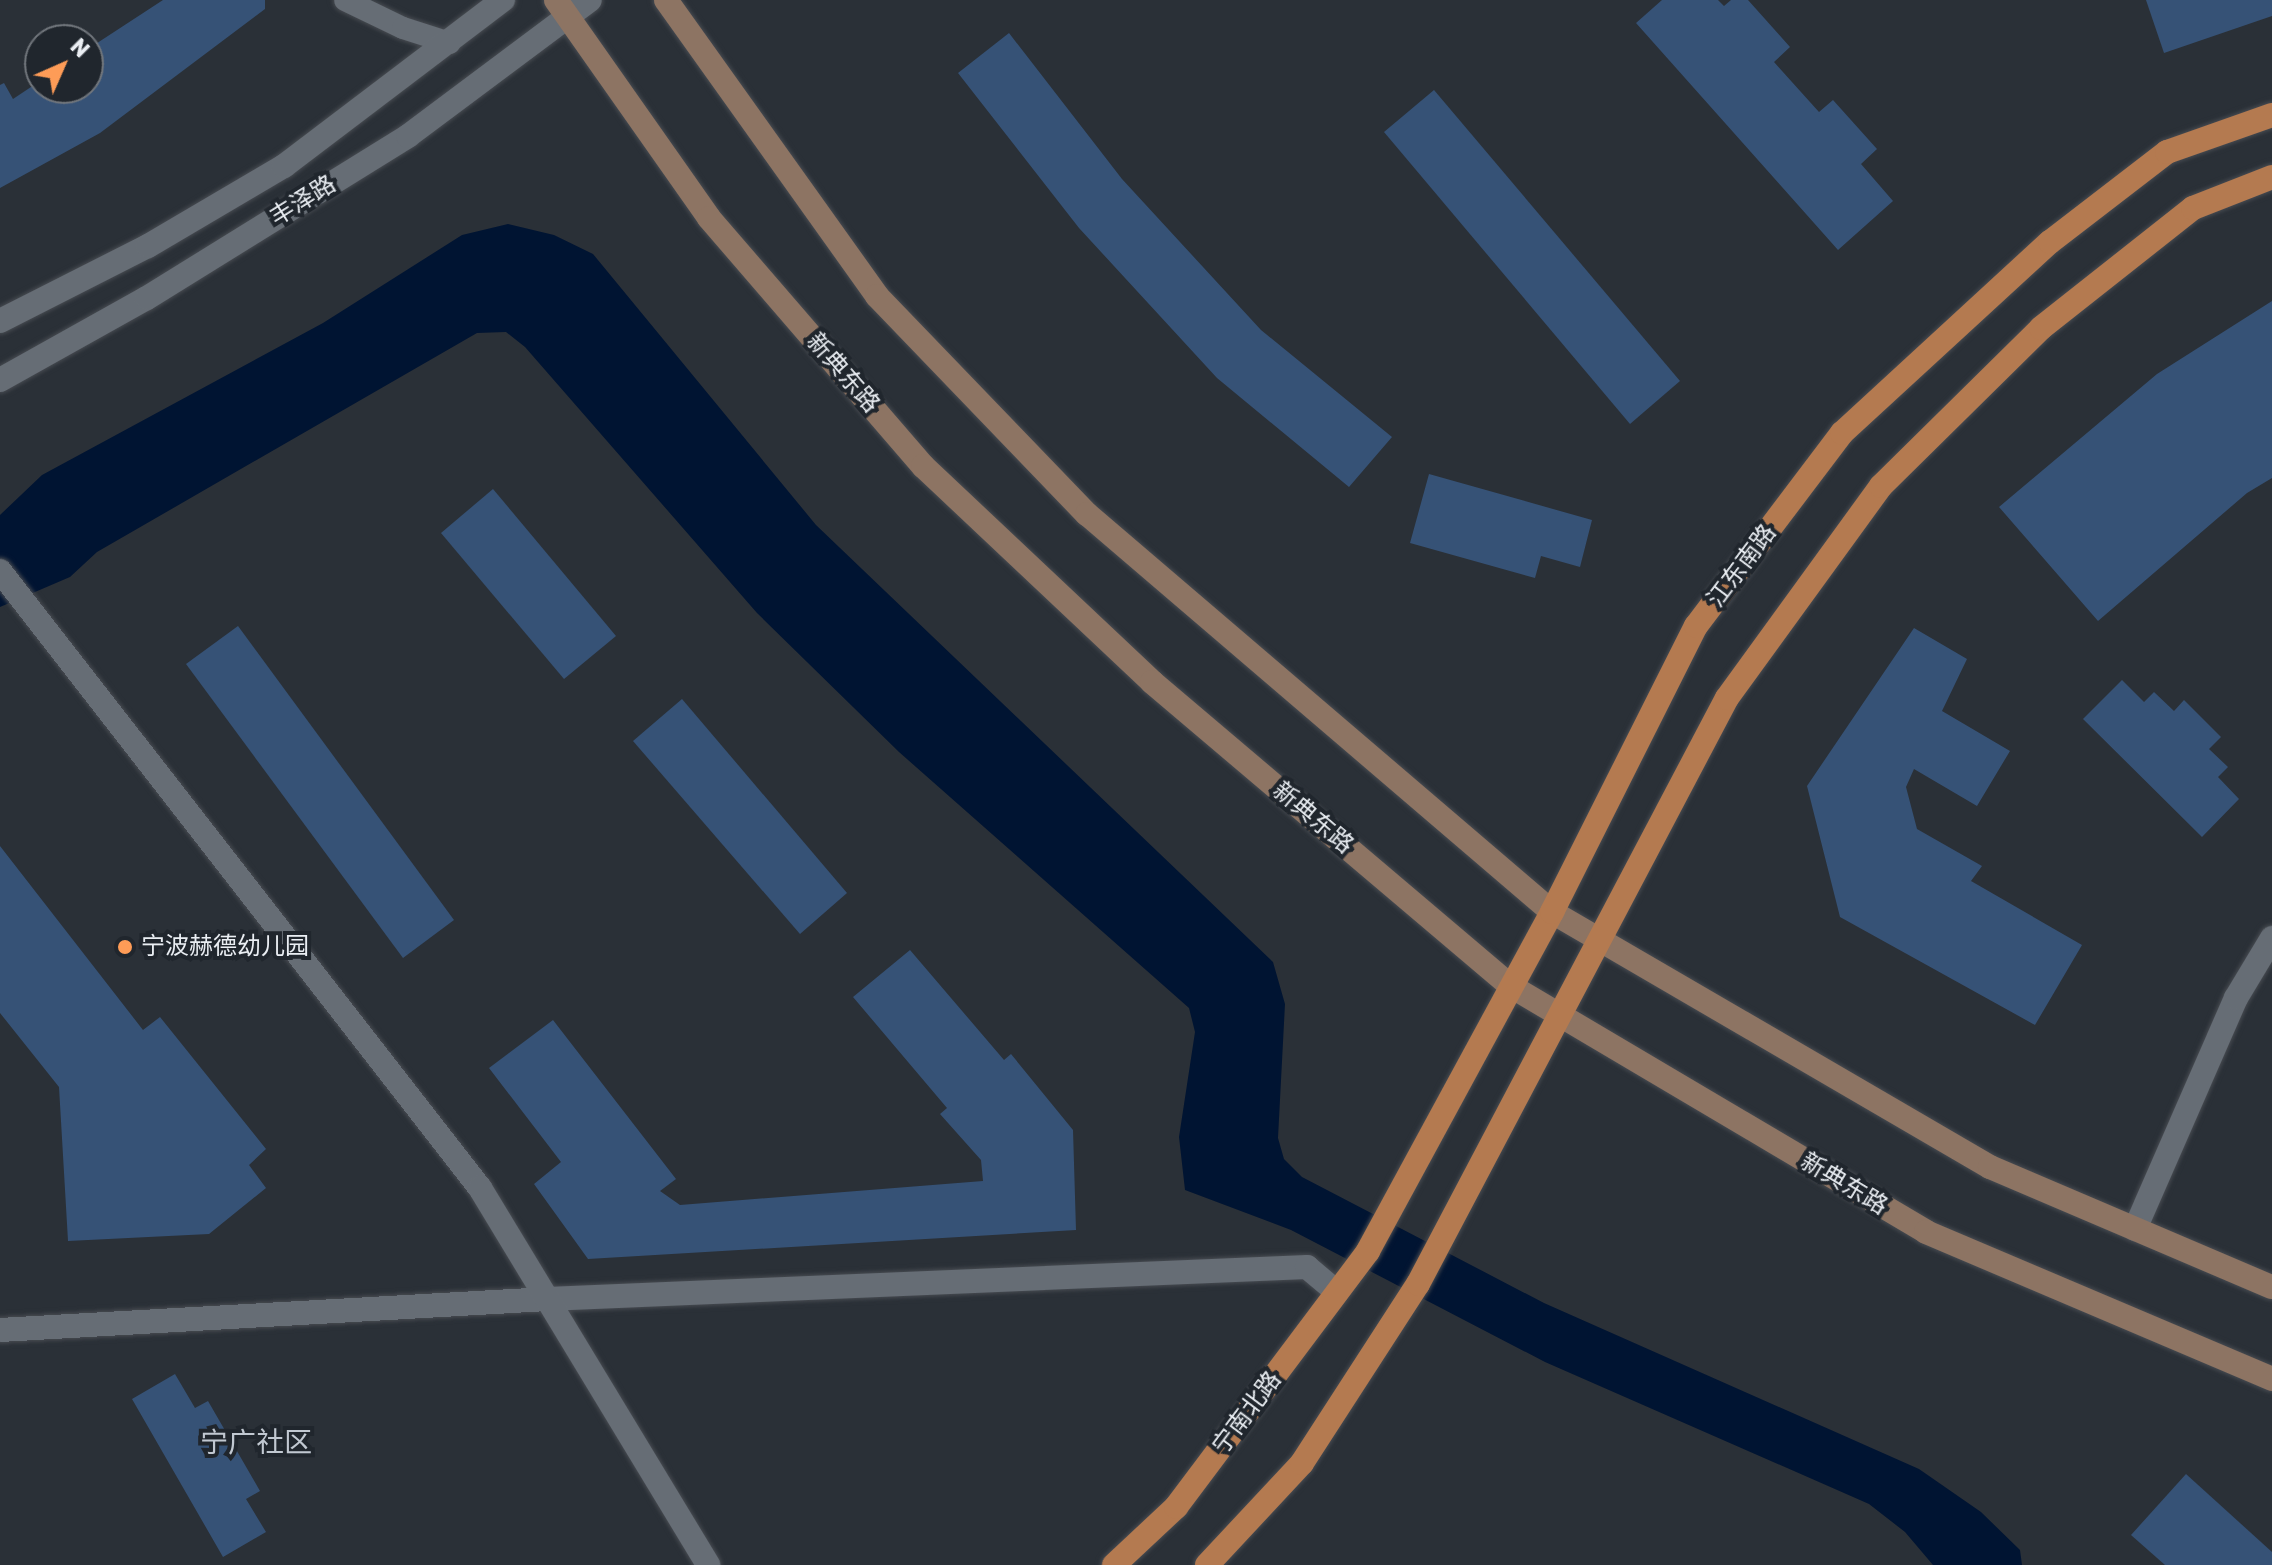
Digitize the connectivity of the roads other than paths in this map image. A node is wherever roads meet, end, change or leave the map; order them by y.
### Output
1 (345, 0) edge
2 (503, 0) edge
3 (590, 0) edge
4 (666, 0) edge
5 (562, 9) edge
6 (450, 43) junction
7 (2272, 115) edge
8 (2272, 177) edge
9 (0, 321) edge
10 (0, 380) edge
11 (0, 571) edge
12 (1552, 912) junction
13 (2272, 938) edge
14 (1599, 940) junction
15 (1509, 985) junction
16 (1559, 1014) junction
17 (2135, 1229) junction
18 (1368, 1251) joint
19 (2272, 1287) edge
20 (1337, 1292) junction
21 (547, 1299) junction
22 (0, 1330) edge
23 (2272, 1379) edge
24 (708, 1565) edge
25 (1114, 1565) edge
26 (1207, 1565) edge

1 - 6 lane
2 - 6 street, 丰泽路
3 - 5 street, 丰泽路
4 - 12 main road
5 - 10 street, 丰泽路
5 - 15 main road, 新典东路
6 - 9 street, 丰泽路
7 - 12 main road, 江东南路
8 - 14 main road
11 - 21 street
12 - 14 main road
12 - 15 main road, 江东南路
13 - 17 street
14 - 16 main road
14 - 17 main road
15 - 16 main road, 新典东路
15 - 18 main road, 江东南路
16 - 23 main road, 新典东路
16 - 26 main road
17 - 19 main road
18 - 20 main road, 宁南北路
20 - 21 street
20 - 25 main road, 宁南北路
21 - 22 street
21 - 24 street

